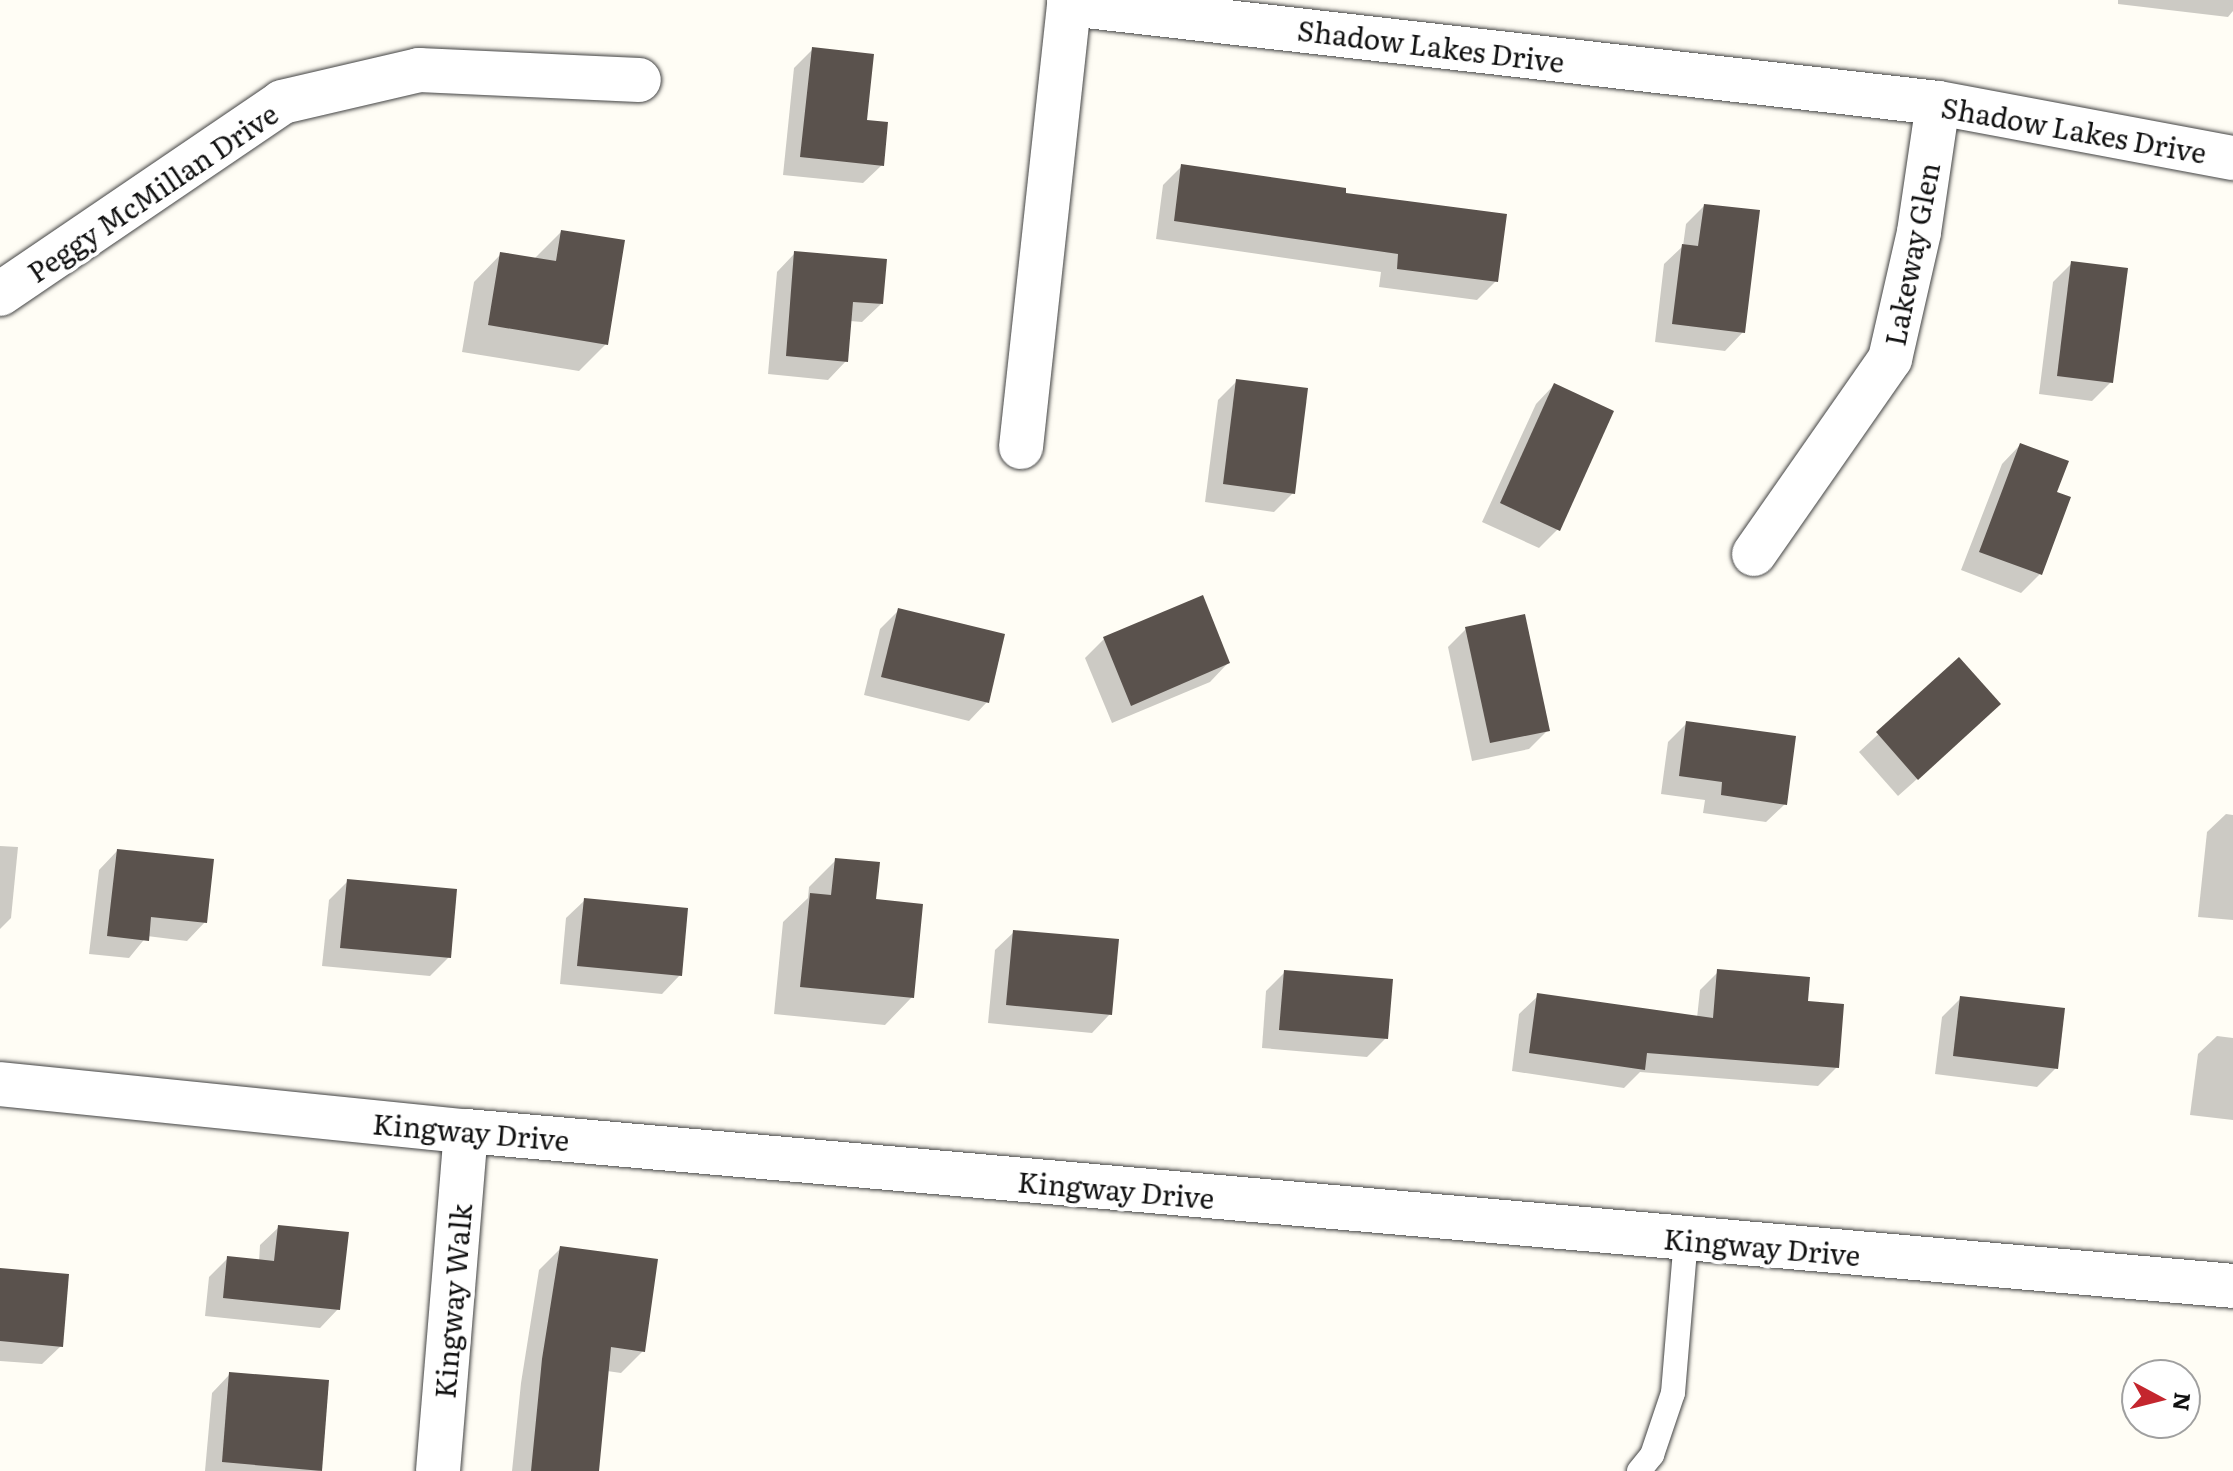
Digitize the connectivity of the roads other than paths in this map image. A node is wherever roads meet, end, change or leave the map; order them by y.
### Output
1 (639, 80) dead end
2 (1938, 103) junction
3 (2233, 158) edge
4 (0, 294) edge
5 (1021, 447) dead end
6 (1754, 554) dead end
7 (0, 1084) edge
8 (466, 1131) junction
9 (1686, 1239) junction
10 (2233, 1286) edge
11 (438, 1471) edge
12 (1639, 1471) edge

1 - 4 street, Peggy McMillan Drive
2 - 3 street, Shadow Lakes Drive
2 - 5 street, Shadow Lakes Drive
2 - 6 street, Lakeway Glen
7 - 8 street, Kingway Drive
8 - 9 street, Kingway Drive
8 - 11 street, Kingway Walk
9 - 10 street, Kingway Drive
9 - 12 lane

